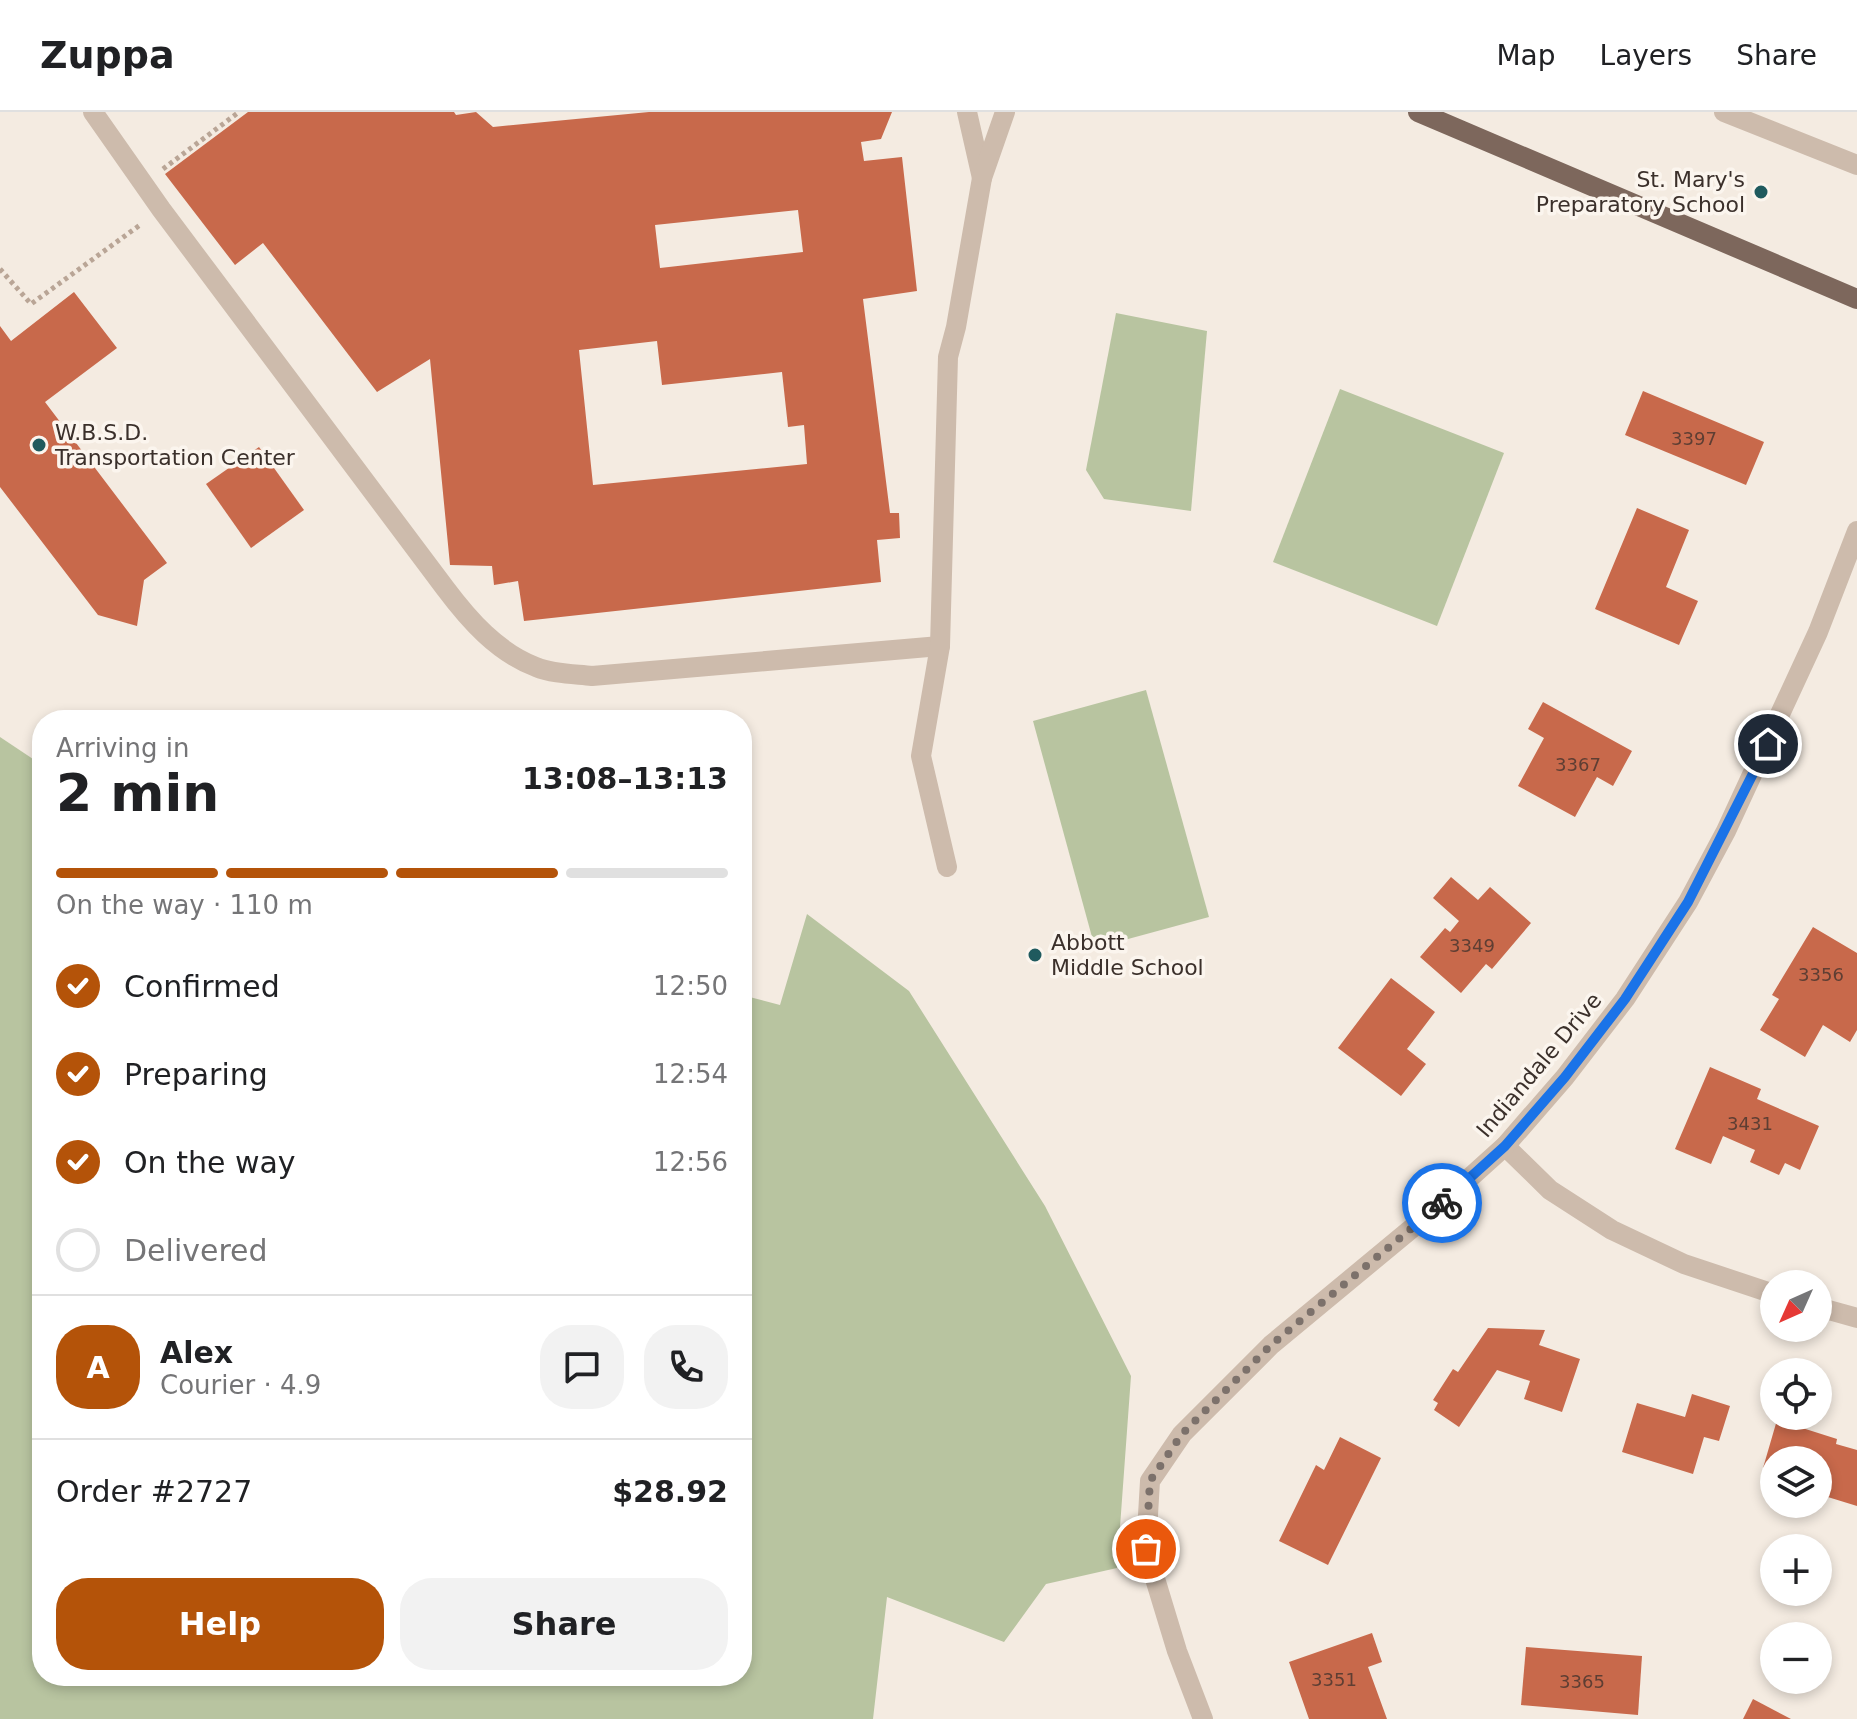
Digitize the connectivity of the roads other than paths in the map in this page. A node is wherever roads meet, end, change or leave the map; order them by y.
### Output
1 (93, 112) edge
2 (967, 112) edge
3 (1005, 112) edge
4 (1418, 112) edge
5 (1724, 112) edge
6 (1857, 165) edge
7 (982, 178) junction
8 (1857, 299) edge
9 (1857, 531) edge
10 (940, 646) junction
11 (947, 867) dead end
12 (1505, 1146) junction
13 (1760, 1289) edge
14 (1832, 1311) edge
15 (1857, 1318) edge
16 (1203, 1719) edge

1 - 10 street
2 - 7 street
3 - 7 street
4 - 8 main road
5 - 6 street
7 - 10 street
9 - 12 street, Indiandale Drive
10 - 11 street
12 - 13 street
12 - 16 street, Indiandale Drive
14 - 15 street

